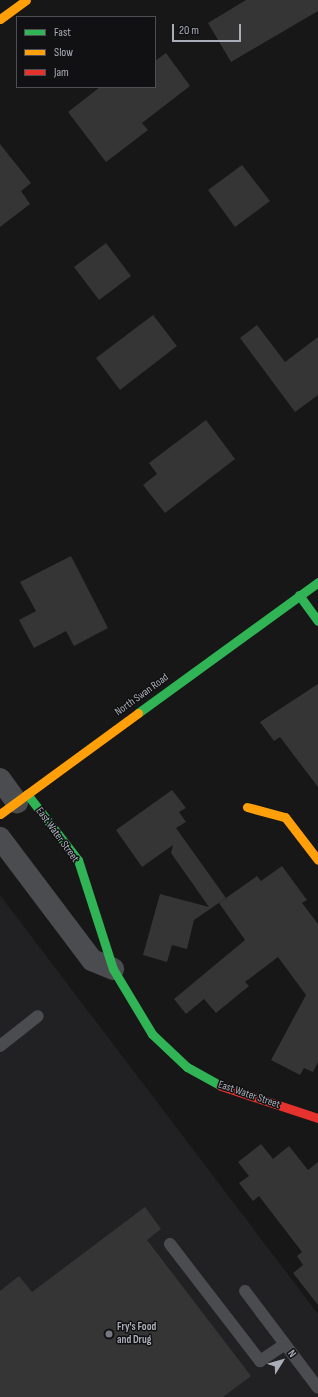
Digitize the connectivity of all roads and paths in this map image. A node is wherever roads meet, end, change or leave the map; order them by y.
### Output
1 (26, 0) edge
2 (0, 19) edge
3 (318, 582) edge
4 (299, 595) junction
5 (318, 621) edge
6 (0, 780) edge
7 (15, 803) edge
8 (247, 807) dead end
9 (0, 838) edge
10 (318, 860) edge
11 (113, 969) junction
12 (38, 1016) dead end
13 (0, 1046) edge
14 (318, 1118) edge
15 (170, 1244) dead end
16 (245, 1290) dead end
17 (285, 1344) junction
18 (318, 1388) edge

1 - 2 street
3 - 4 street, North Swan Road
4 - 5 street
4 - 7 street, North Swan Road
6 - 7 street
7 - 11 street, East Water Street
8 - 10 street
9 - 11 street
11 - 14 street, East Water Street
12 - 13 lane
15 - 17 lane
16 - 17 lane
17 - 18 lane

